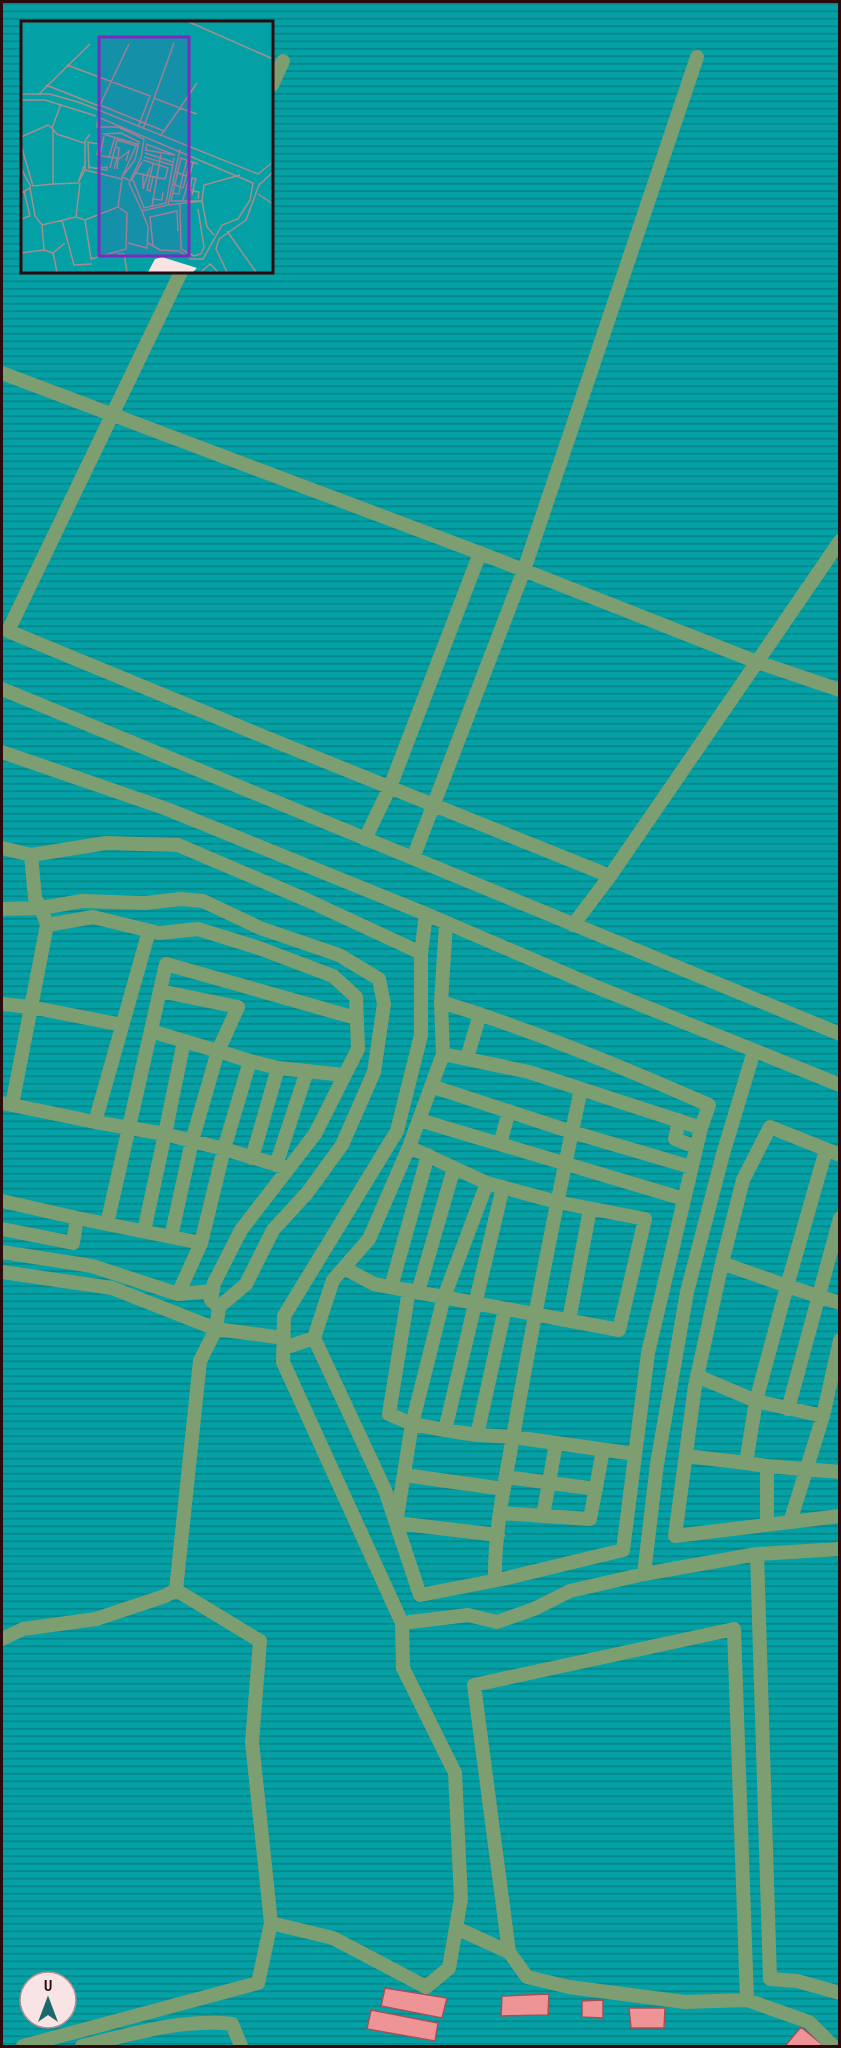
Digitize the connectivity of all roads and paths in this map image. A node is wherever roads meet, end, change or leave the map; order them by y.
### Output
1 (697, 57) dead end
2 (283, 61) dead end
3 (273, 83) edge
4 (182, 273) edge
5 (2, 372) edge
6 (112, 415) junction
7 (840, 542) edge
8 (480, 553) junction
9 (524, 570) junction
10 (4, 634) edge
11 (758, 662) junction
12 (2, 689) edge
13 (840, 690) edge
14 (2, 752) edge
15 (390, 787) junction
16 (432, 804) junction
17 (365, 839) junction
18 (2, 848) edge
19 (31, 855) junction
20 (412, 858) junction
21 (610, 876) junction
22 (2, 909) edge
23 (40, 909) junction
24 (426, 914) junction
25 (446, 923) junction
26 (47, 925) junction
27 (573, 925) junction
28 (149, 931) junction
29 (421, 953) junction
30 (160, 991) junction
31 (441, 1002) junction
32 (2, 1004) edge
33 (31, 1007) junction
34 (480, 1014) junction
35 (356, 1018) junction
36 (122, 1025) junction
37 (151, 1031) junction
38 (840, 1034) edge
39 (184, 1041) junction
40 (218, 1051) junction
41 (754, 1051) junction
42 (443, 1054) junction
43 (467, 1059) junction
44 (250, 1061) junction
45 (278, 1068) junction
46 (307, 1071) junction
47 (344, 1075) junction
48 (431, 1086) junction
49 (840, 1086) edge
50 (581, 1089) junction
51 (7, 1104) edge
52 (508, 1111) junction
53 (419, 1120) junction
54 (679, 1120) junction
55 (95, 1122) junction
56 (129, 1128) junction
57 (700, 1128) junction
58 (572, 1132) junction
59 (165, 1134) junction
60 (192, 1141) junction
61 (500, 1144) junction
62 (409, 1146) junction
63 (696, 1147) junction
64 (224, 1149) junction
65 (826, 1150) junction
66 (428, 1155) junction
67 (840, 1155) edge
68 (252, 1158) junction
69 (565, 1163) junction
70 (282, 1167) junction
71 (691, 1167) junction
72 (454, 1168) junction
73 (487, 1183) junction
74 (503, 1187) junction
75 (684, 1199) junction
76 (2, 1201) edge
77 (556, 1202) junction
78 (590, 1209) junction
79 (77, 1218) junction
80 (840, 1218) edge
81 (107, 1224) junction
82 (2, 1229) edge
83 (144, 1231) junction
84 (171, 1237) junction
85 (201, 1243) junction
86 (2, 1252) edge
87 (722, 1263) junction
88 (344, 1268) junction
89 (2, 1272) edge
90 (787, 1286) junction
91 (391, 1287) junction
92 (213, 1291) junction
93 (413, 1291) junction
94 (178, 1294) junction
95 (444, 1297) junction
96 (818, 1298) junction
97 (474, 1302) junction
98 (840, 1303) edge
99 (219, 1307) junction
100 (505, 1308) junction
101 (535, 1314) junction
102 (568, 1320) junction
103 (216, 1329) junction
104 (314, 1338) junction
105 (840, 1340) edge
106 (284, 1343) junction
107 (697, 1376) junction
108 (756, 1401) junction
109 (788, 1409) junction
110 (823, 1416) junction
111 (412, 1424) junction
112 (445, 1430) junction
113 (477, 1435) junction
114 (513, 1437) junction
115 (556, 1443) junction
116 (603, 1450) junction
117 (635, 1454) junction
118 (686, 1456) junction
119 (746, 1463) junction
120 (767, 1466) junction
121 (806, 1469) junction
122 (840, 1472) edge
123 (404, 1475) junction
124 (550, 1482) junction
125 (505, 1483) junction
126 (596, 1489) junction
127 (500, 1513) junction
128 (543, 1516) junction
129 (840, 1516) edge
130 (790, 1522) junction
131 (396, 1523) junction
132 (767, 1525) junction
133 (498, 1534) junction
134 (840, 1549) edge
135 (758, 1554) junction
136 (644, 1574) junction
137 (495, 1580) junction
138 (176, 1590) junction
139 (402, 1623) junction
140 (2, 1639) edge
141 (271, 1923) junction
142 (456, 1928) junction
143 (509, 1952) junction
144 (840, 1993) edge
145 (747, 2000) junction
146 (23, 2046) edge
147 (82, 2046) edge
148 (241, 2046) edge
149 (833, 2046) edge

1 - 9 lane
2 - 3 lane
4 - 6 lane
5 - 6 lane
6 - 8 lane
6 - 10 lane
7 - 11 lane
8 - 9 lane
8 - 15 lane
9 - 11 lane
9 - 16 lane
10 - 15 lane
11 - 13 lane
11 - 21 lane
12 - 17 lane
14 - 24 lane
15 - 16 lane
15 - 17 lane
16 - 20 lane
16 - 21 lane
17 - 20 lane
18 - 19 lane
19 - 23 lane
19 - 29 lane
20 - 27 lane
21 - 27 lane
22 - 23 lane
23 - 26 lane
23 - 99 lane
24 - 25 lane
24 - 29 lane
25 - 31 lane
25 - 41 lane
26 - 28 lane
26 - 33 lane
27 - 38 lane
28 - 35 lane
28 - 36 lane
29 - 106 lane
30 - 35 lane
30 - 37 lane
30 - 40 lane
31 - 34 lane
31 - 42 lane
32 - 33 lane
33 - 36 lane
33 - 51 lane
34 - 43 lane
34 - 57 lane
35 - 47 lane
36 - 55 lane
37 - 39 lane
37 - 56 lane
39 - 40 lane
39 - 59 lane
40 - 44 lane
40 - 60 lane
41 - 49 lane
41 - 136 lane
42 - 43 lane
42 - 48 lane
43 - 50 lane
44 - 45 lane
44 - 64 lane
45 - 46 lane
45 - 68 lane
46 - 47 lane
46 - 70 lane
47 - 70 lane
48 - 52 lane
48 - 53 lane
50 - 54 lane
50 - 58 lane
51 - 55 lane
52 - 58 lane
52 - 61 lane
53 - 61 lane
53 - 62 lane
54 - 57 lane
54 - 63 lane
55 - 56 lane
56 - 59 lane
56 - 81 lane
57 - 63 lane
58 - 69 lane
58 - 71 lane
59 - 60 lane
59 - 83 lane
60 - 64 lane
60 - 84 lane
61 - 69 lane
62 - 66 lane
62 - 88 lane
63 - 71 lane
64 - 68 lane
64 - 85 lane
65 - 67 lane
65 - 87 lane
65 - 90 lane
66 - 72 lane
66 - 91 lane
68 - 70 lane
69 - 75 lane
69 - 77 lane
70 - 92 lane
71 - 75 lane
72 - 73 lane
72 - 93 lane
73 - 74 lane
73 - 95 lane
74 - 77 lane
74 - 97 lane
75 - 117 lane
76 - 79 lane
77 - 78 lane
77 - 101 lane
78 - 102 lane
78 - 102 lane
79 - 81 lane
79 - 82 lane
80 - 96 lane
81 - 83 lane
83 - 84 lane
84 - 85 lane
85 - 94 lane
86 - 94 lane
87 - 90 lane
87 - 107 lane
88 - 91 lane
88 - 104 lane
89 - 103 lane
90 - 96 lane
90 - 108 lane
91 - 93 lane
92 - 94 lane
92 - 99 lane
93 - 95 lane
93 - 111 lane
95 - 97 lane
95 - 111 lane
96 - 98 lane
96 - 109 lane
97 - 100 lane
97 - 112 lane
99 - 103 lane
100 - 101 lane
100 - 113 lane
101 - 102 lane
101 - 114 lane
103 - 106 lane
103 - 138 lane
104 - 106 lane
104 - 131 lane
105 - 110 lane
106 - 139 lane
107 - 108 lane
107 - 118 lane
108 - 109 lane
108 - 119 lane
109 - 110 lane
110 - 121 lane
111 - 112 lane
111 - 123 lane
112 - 113 lane
113 - 114 lane
114 - 115 lane
114 - 125 lane
115 - 116 lane
115 - 124 lane
116 - 117 lane
116 - 126 lane
117 - 137 lane
118 - 119 lane
118 - 132 lane
119 - 120 lane
120 - 121 lane
120 - 132 lane
121 - 122 lane
121 - 130 lane
123 - 125 lane
123 - 131 lane
124 - 125 lane
124 - 126 lane
124 - 128 lane
125 - 127 lane
126 - 128 lane
127 - 128 lane
127 - 133 lane
129 - 130 lane
130 - 132 lane
131 - 133 lane
131 - 137 lane
133 - 137 lane
134 - 135 lane
135 - 136 lane
135 - 144 lane
136 - 139 lane
138 - 140 lane
138 - 141 lane
139 - 142 lane
141 - 142 lane
141 - 146 lane
142 - 143 lane
143 - 145 lane
143 - 145 lane
145 - 149 lane
147 - 148 lane

